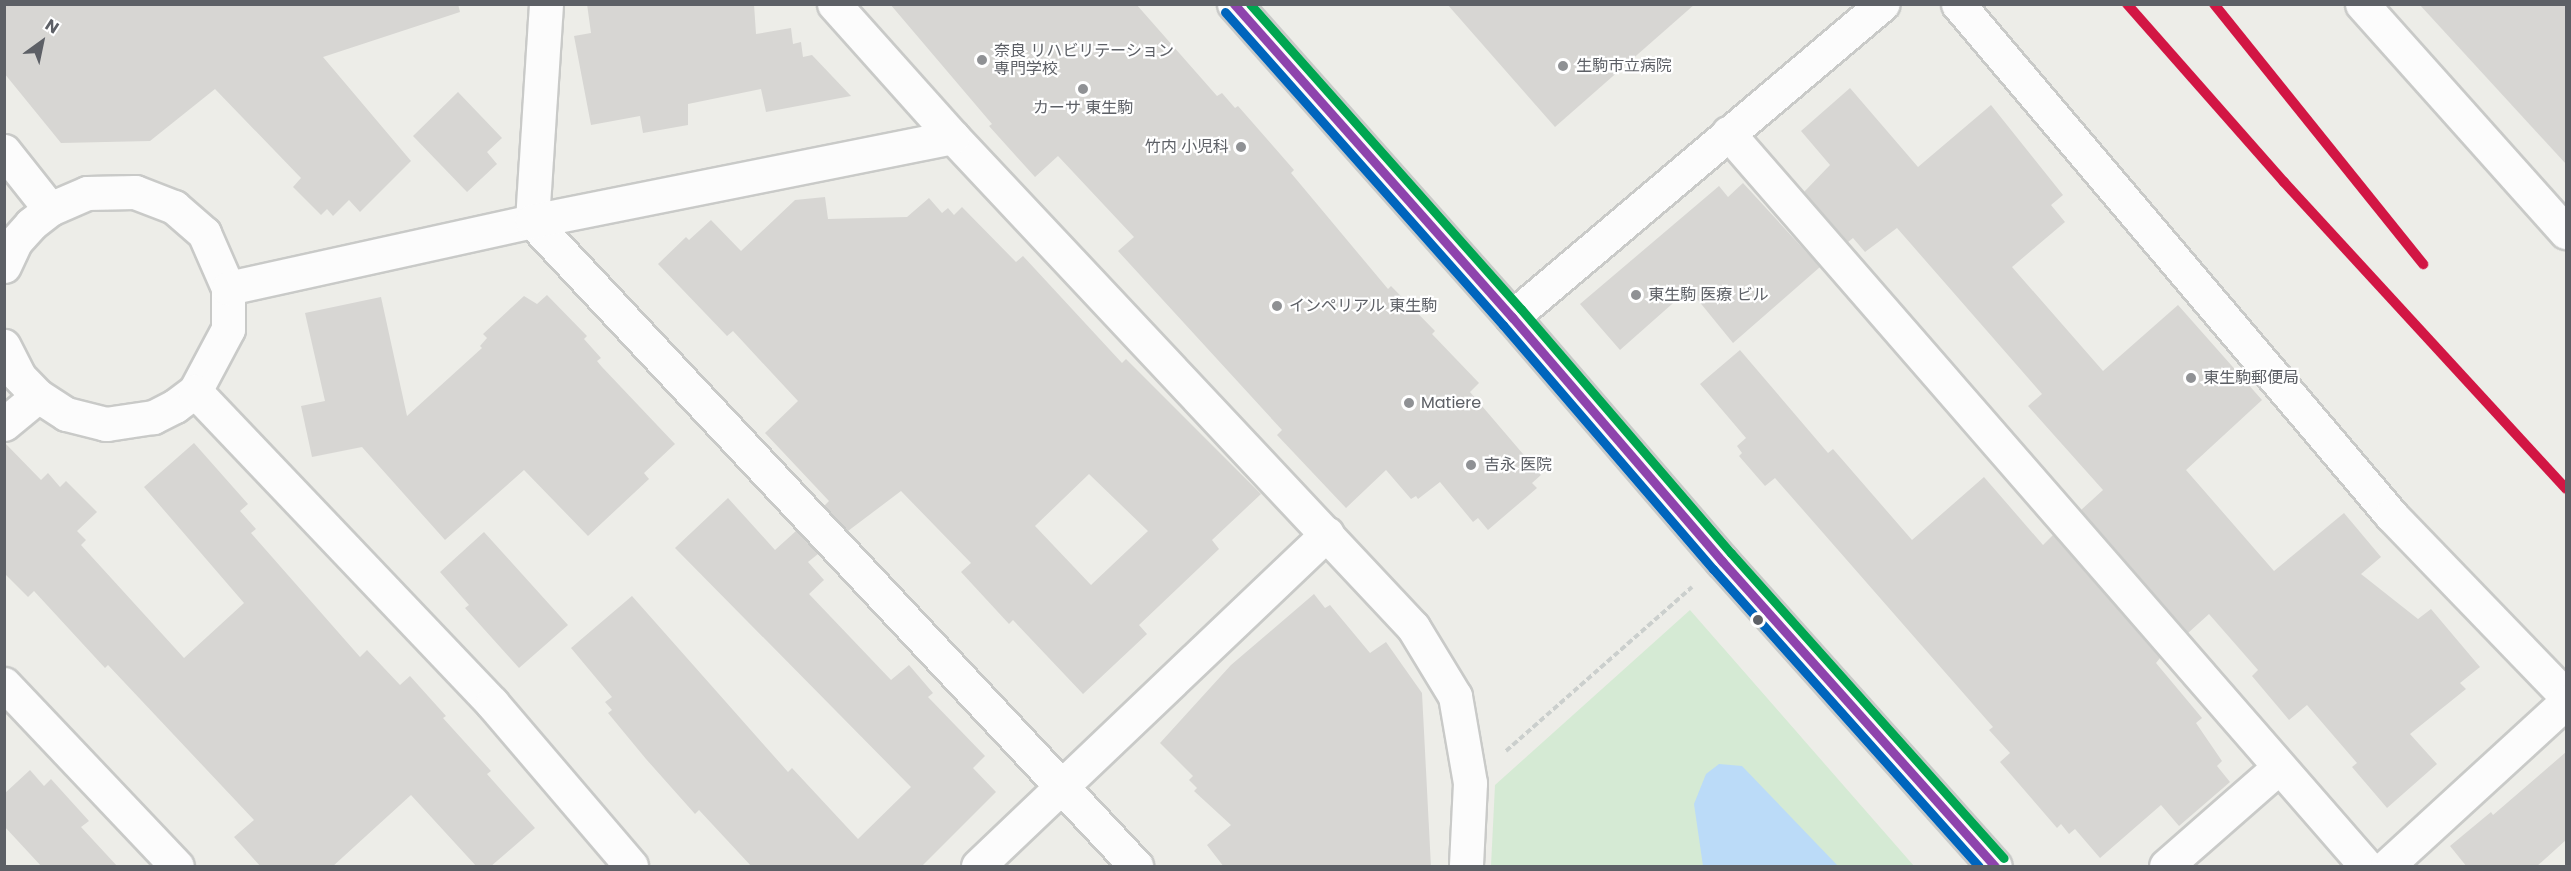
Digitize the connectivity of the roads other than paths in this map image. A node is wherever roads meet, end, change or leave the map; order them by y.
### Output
1 (546, 4) edge
2 (834, 4) edge
3 (1234, 4) edge
4 (1882, 4) edge
5 (1958, 4) edge
6 (2362, 4) edge
7 (1728, 133) junction
8 (953, 137) junction
9 (4, 151) edge
10 (50, 209) junction
11 (532, 221) junction
12 (2566, 232) edge
13 (4, 266) edge
14 (228, 288) junction
15 (1512, 317) junction
16 (4, 346) edge
17 (195, 391) junction
18 (38, 396) junction
19 (4, 424) edge
20 (1328, 534) junction
21 (4, 684) edge
22 (2566, 696) edge
23 (2566, 702) edge
24 (2279, 766) junction
25 (1062, 787) junction
26 (177, 867) edge
27 (631, 867) edge
28 (978, 867) edge
29 (1136, 867) edge
30 (1466, 867) edge
31 (1995, 867) edge
32 (2166, 867) edge
33 (2366, 867) edge
34 (2387, 867) edge

1 - 11 street
2 - 8 street
3 - 15 street
4 - 7 street
5 - 22 street
6 - 12 street
7 - 15 street
7 - 24 street
8 - 11 street
8 - 20 street
9 - 10 street
10 - 13 street
10 - 14 street
11 - 14 street
11 - 25 street
14 - 17 street
15 - 31 street
16 - 18 street
17 - 18 street
17 - 27 street
18 - 19 street
20 - 25 street
20 - 30 street
21 - 26 street
23 - 34 street
24 - 32 street
24 - 33 street
25 - 28 street
25 - 29 street

